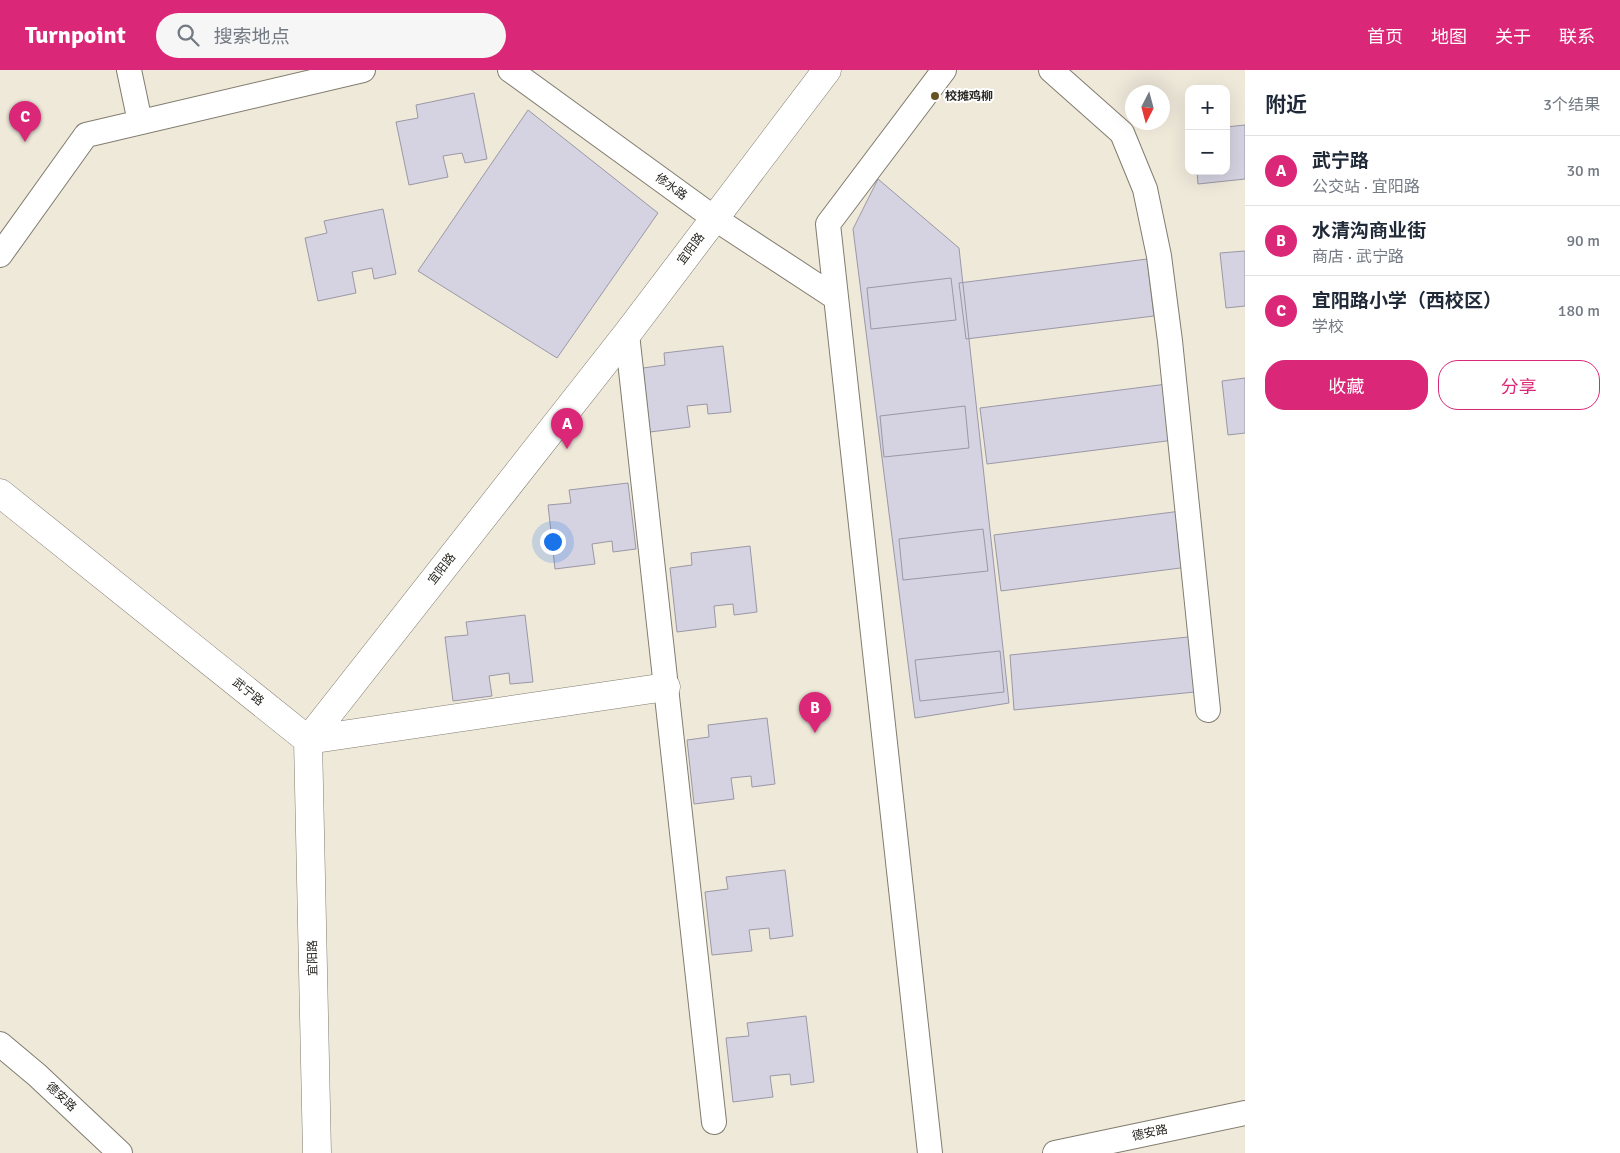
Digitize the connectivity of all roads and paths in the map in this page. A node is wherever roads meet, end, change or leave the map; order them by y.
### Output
1 (129, 70) edge
2 (363, 70) edge
3 (510, 70) edge
4 (827, 70) edge
5 (944, 70) edge
6 (1051, 70) edge
7 (140, 122) junction
8 (714, 218) junction
9 (0, 255) edge
10 (836, 298) junction
11 (626, 334) junction
12 (0, 493) edge
13 (666, 687) junction
14 (1208, 710) dead end
15 (308, 740) junction
16 (0, 1044) edge
17 (1245, 1113) edge
18 (714, 1122) dead end
19 (120, 1153) edge
20 (316, 1153) edge
21 (930, 1153) edge
22 (1055, 1153) edge

1 - 7 street
2 - 7 street
3 - 8 street, 修水路
4 - 8 street, 宜阳路
5 - 10 street
6 - 14 street
7 - 9 street
8 - 10 street, 修水路
8 - 11 street, 宜阳路
10 - 21 street
11 - 13 street
11 - 15 street, 宜阳路
12 - 15 street, 武宁路
13 - 15 street
13 - 18 street
15 - 20 street, 宜阳路
16 - 19 street, 德安路
17 - 22 street, 德安路

